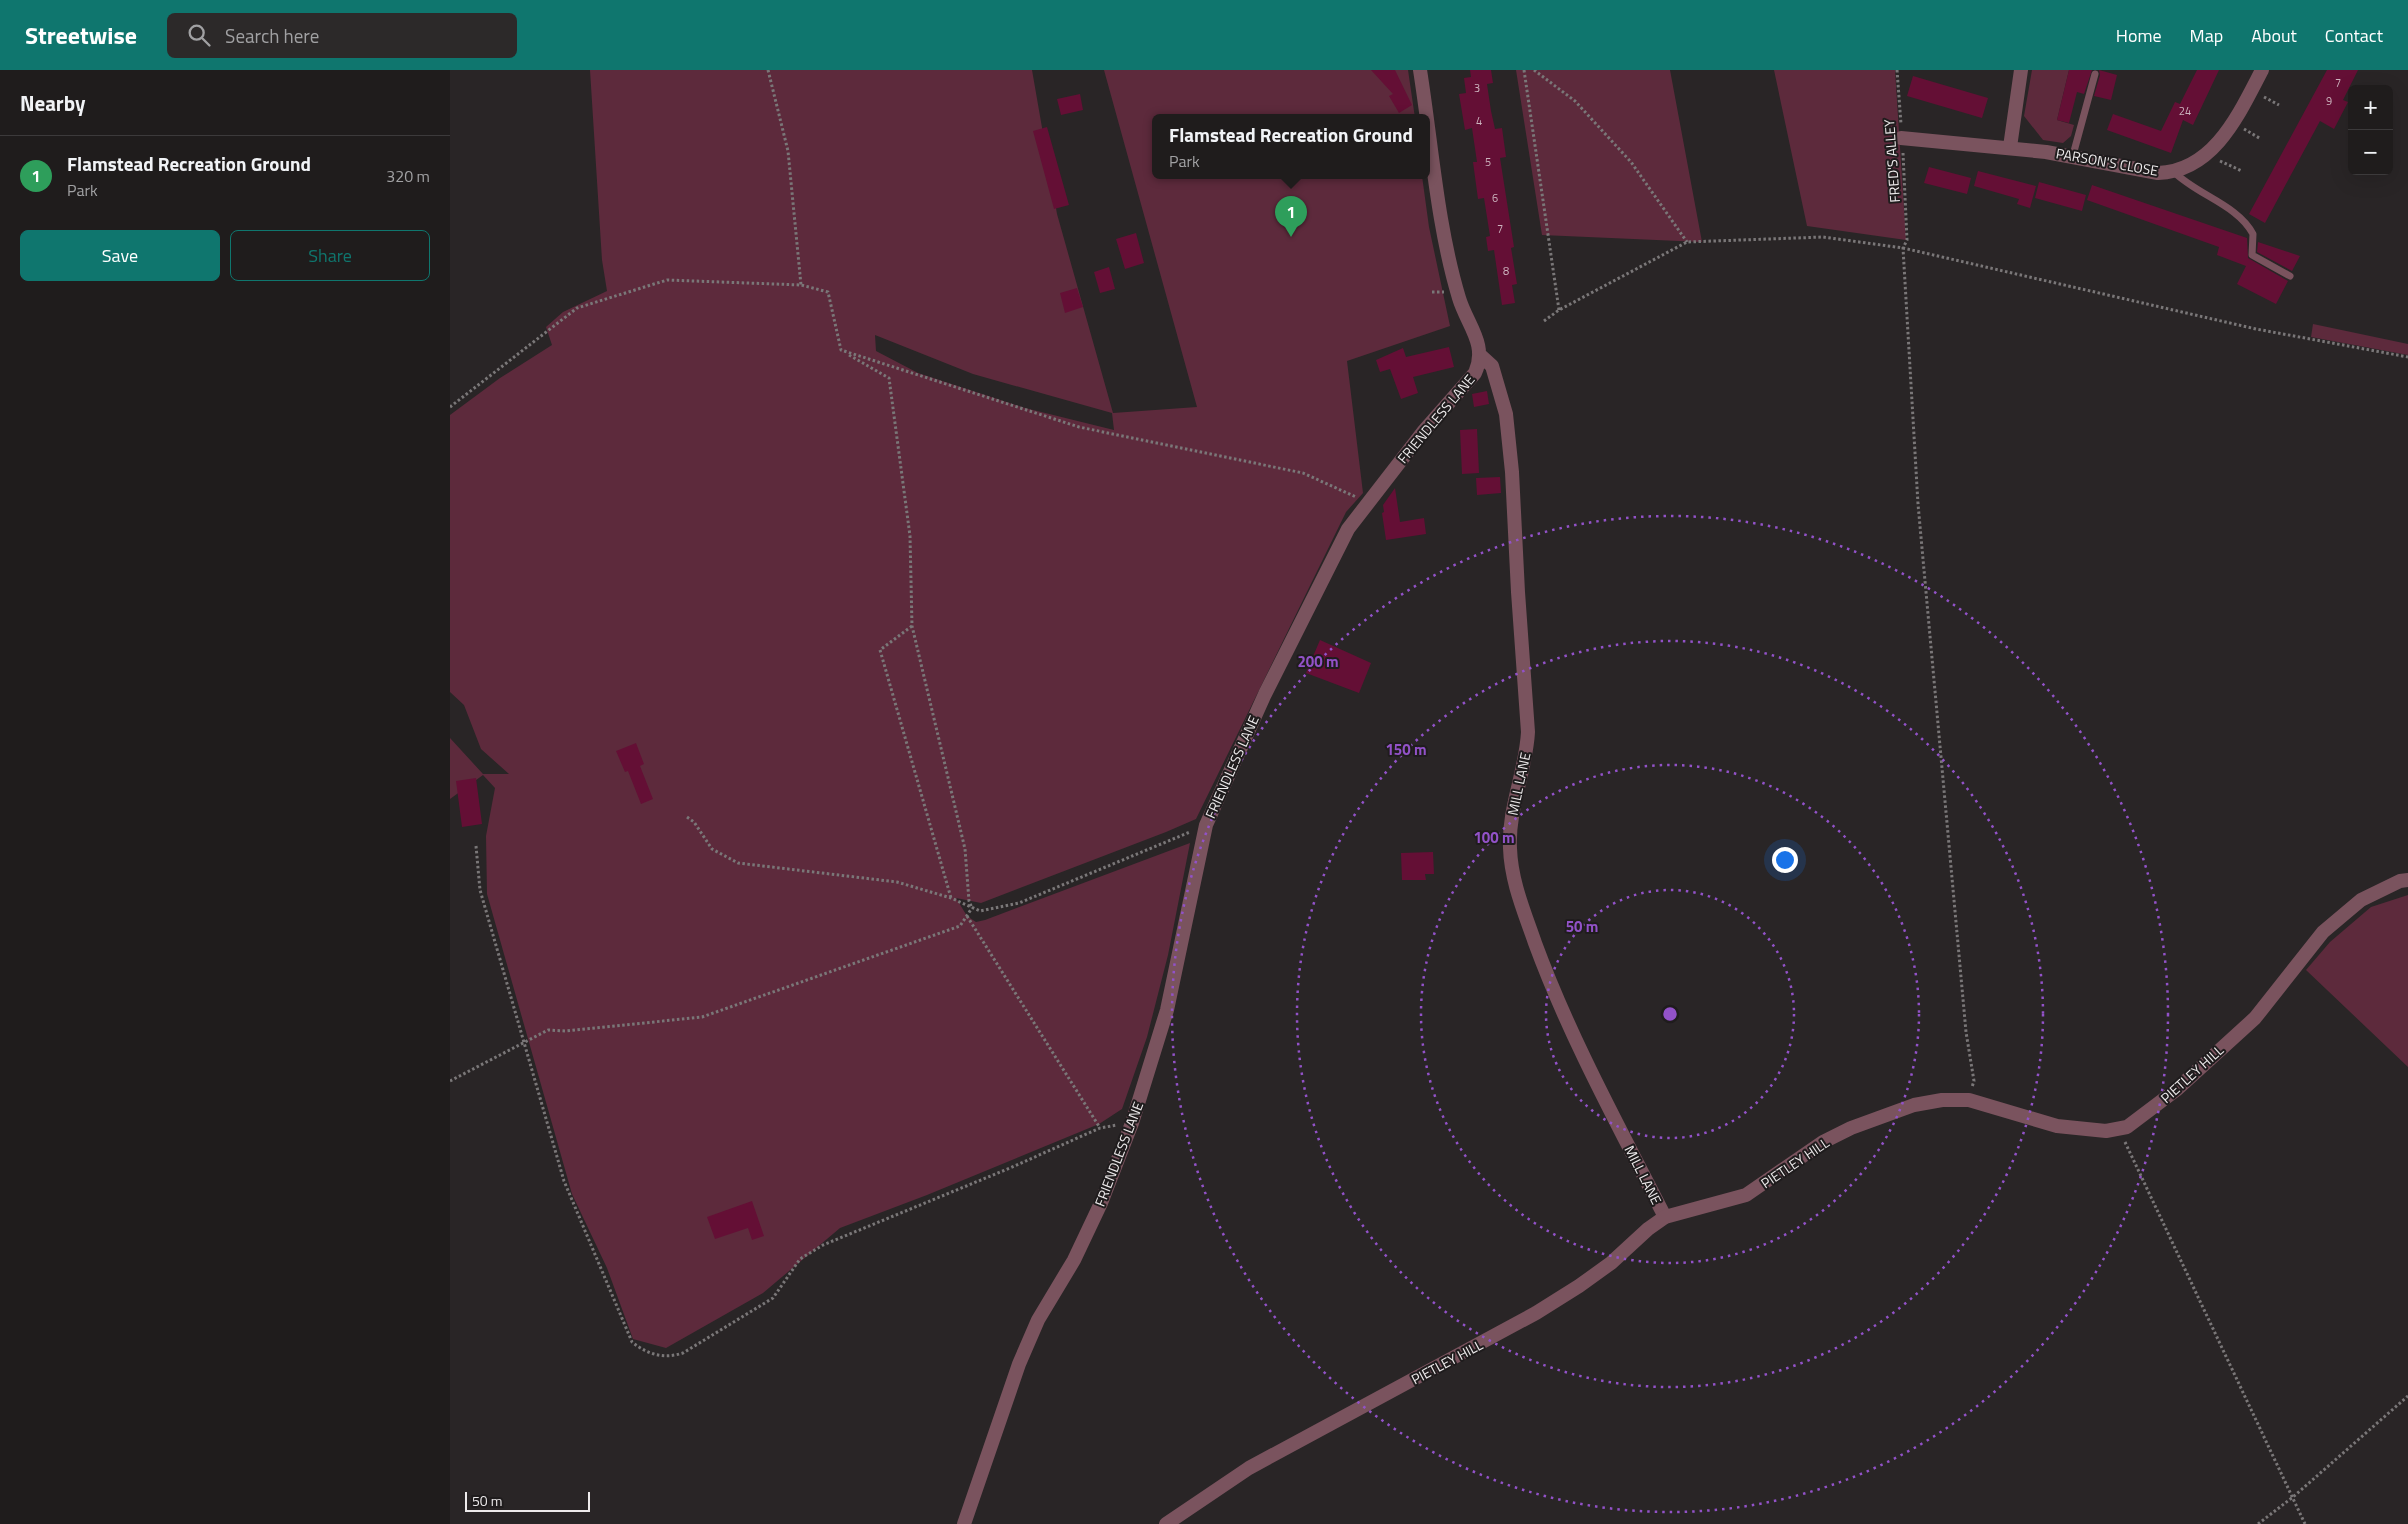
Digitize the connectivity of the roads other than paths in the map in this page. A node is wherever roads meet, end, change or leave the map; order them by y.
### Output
1 (1420, 70) edge
2 (2021, 70) edge
3 (2262, 70) edge
4 (2095, 74) dead end
5 (1427, 114) edge
6 (1430, 134) edge
7 (1902, 138) road end
8 (2010, 147) junction
9 (2073, 155) junction
10 (2174, 172) junction
11 (2290, 276) dead end
12 (1481, 356) junction
13 (2408, 880) edge
14 (1665, 1217) junction
15 (964, 1524) edge
16 (1166, 1524) edge

1 - 5 street
2 - 8 street
3 - 10 street, PARSON'S CLOSE
4 - 9 lane
6 - 12 street
7 - 8 street, PARSON'S CLOSE
8 - 9 street, PARSON'S CLOSE
9 - 10 street, PARSON'S CLOSE
10 - 11 lane
12 - 14 street, MILL LANE
12 - 15 street, FRIENDLESS LANE
13 - 14 street, PIETLEY HILL
14 - 16 street, PIETLEY HILL

